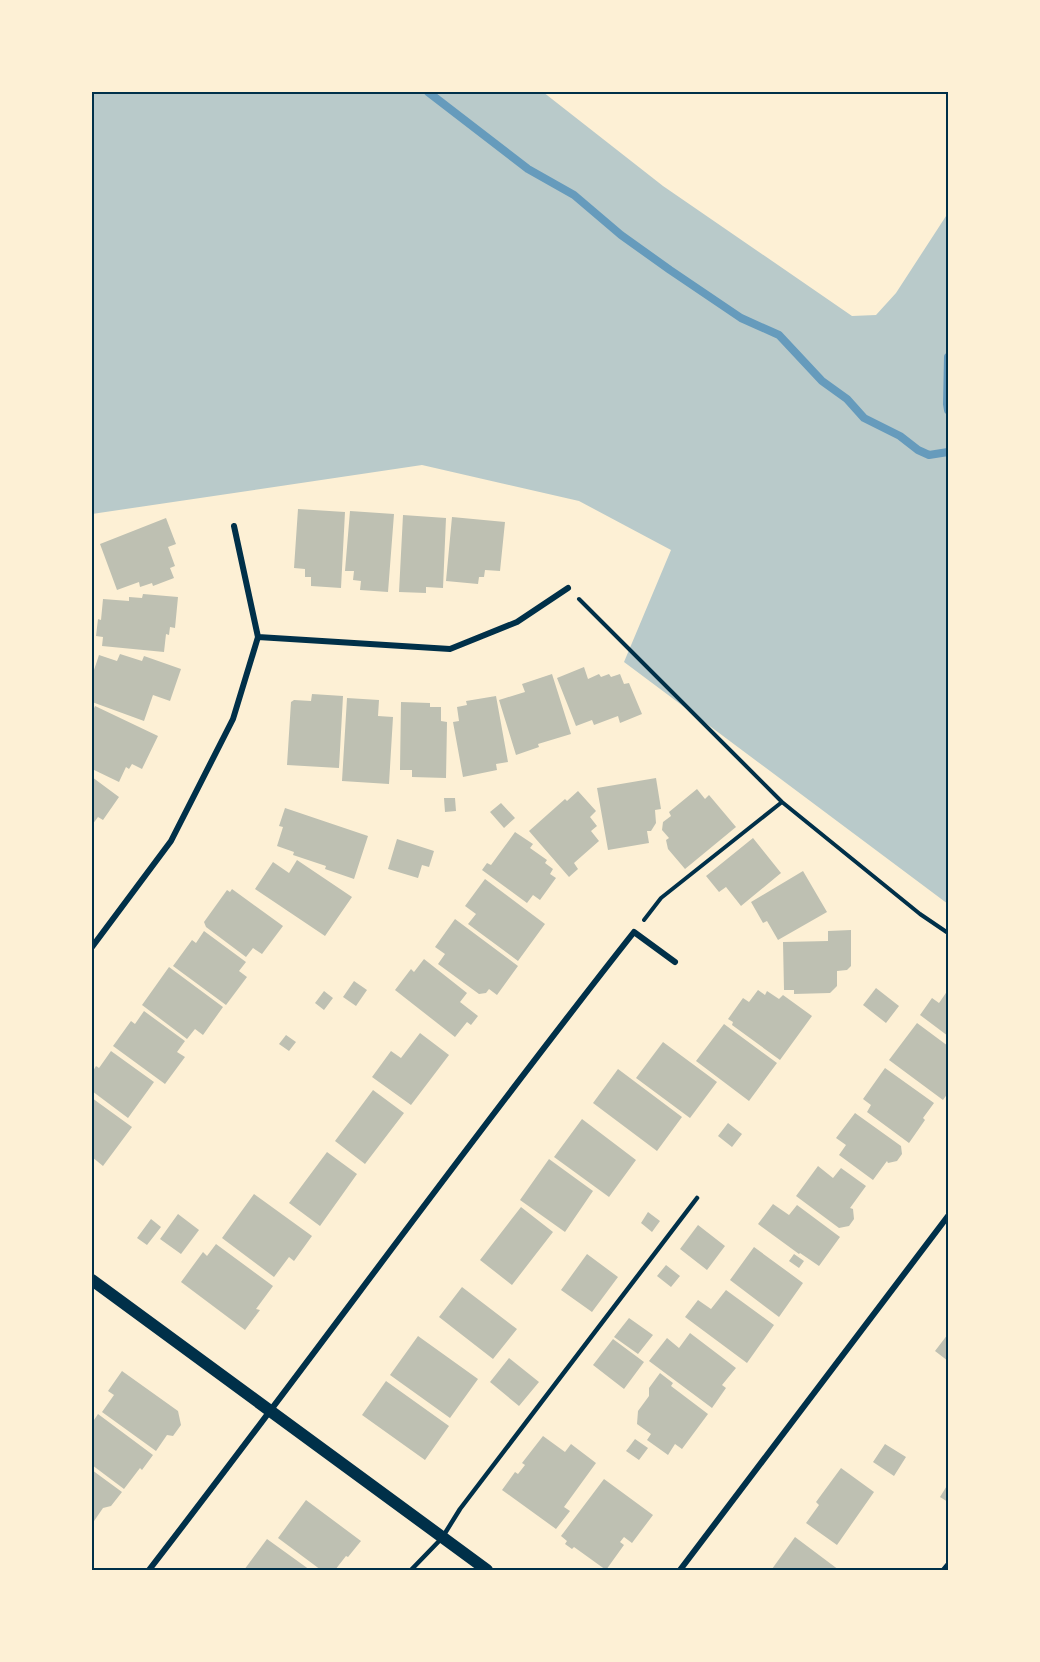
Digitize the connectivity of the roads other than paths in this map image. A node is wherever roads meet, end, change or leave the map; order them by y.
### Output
1 (234, 526) dead end
2 (568, 588) road end
3 (258, 637) junction
4 (92, 947) edge
5 (675, 962) dead end
6 (697, 1198) dead end
7 (948, 1216) edge
8 (92, 1280) edge
9 (270, 1412) junction
10 (442, 1538) junction
11 (948, 1564) edge
12 (149, 1570) edge
13 (411, 1570) edge
14 (487, 1570) edge
15 (680, 1570) edge
16 (944, 1570) edge

1 - 3 street
2 - 3 street
3 - 4 street
5 - 9 street
6 - 10 lane
7 - 15 street
8 - 9 main road
9 - 10 main road
9 - 12 street
10 - 13 lane
10 - 14 main road
11 - 16 lane

